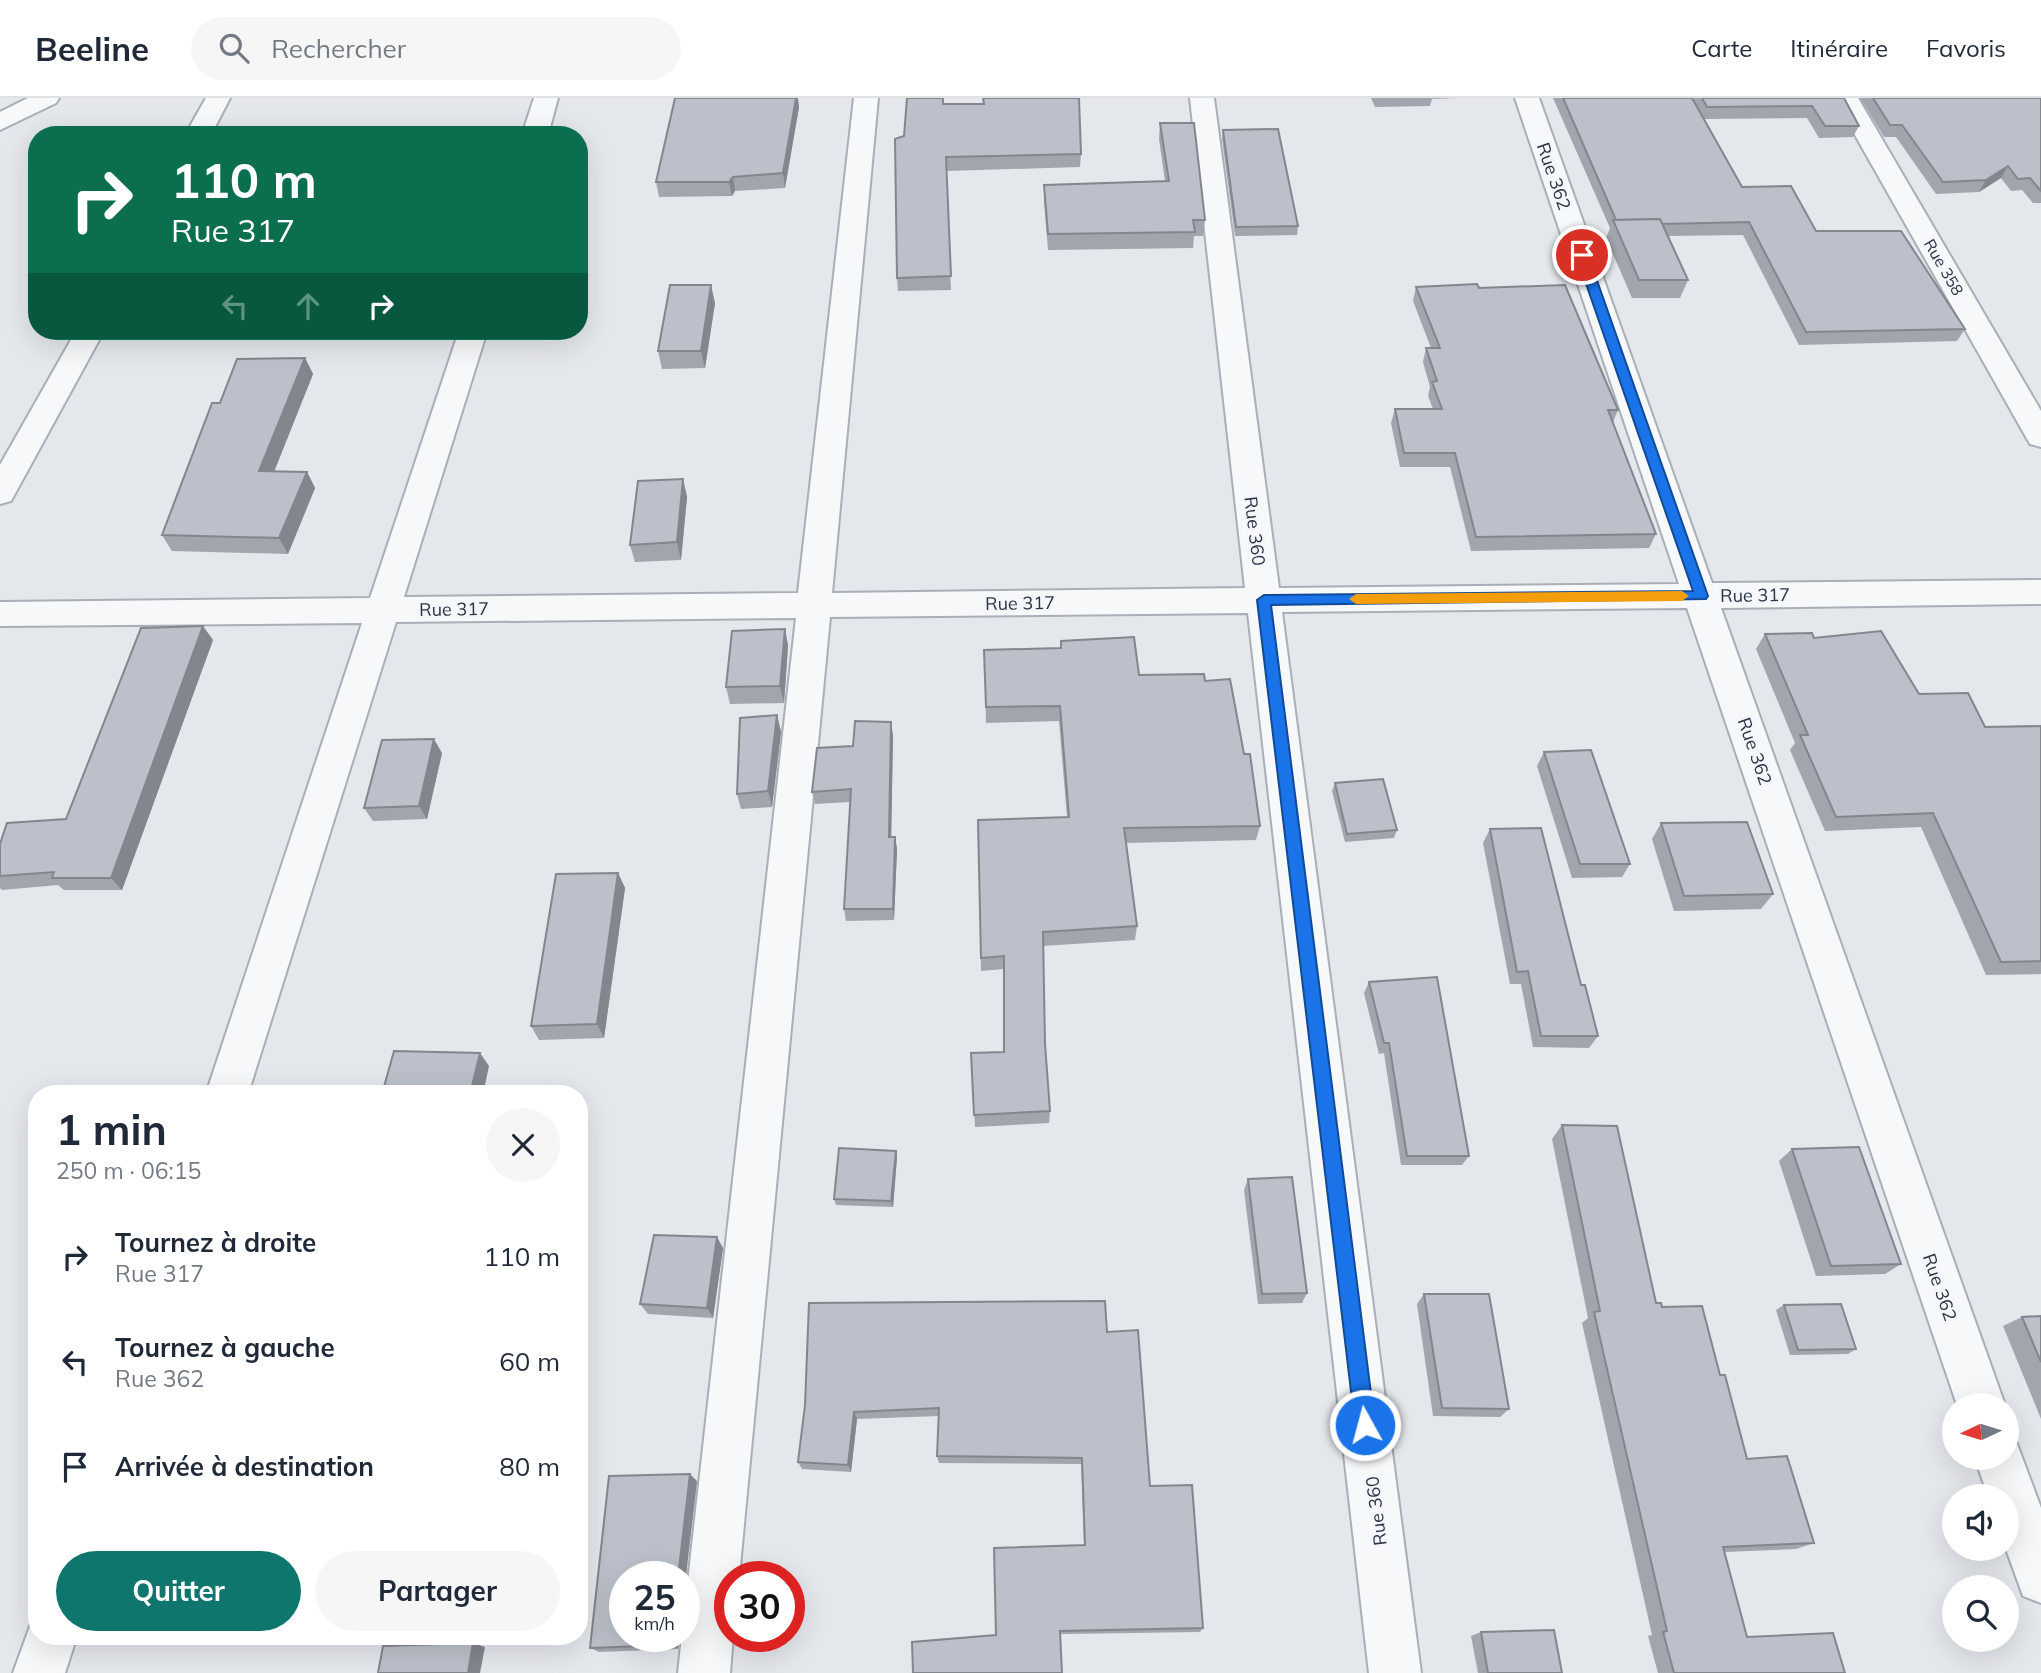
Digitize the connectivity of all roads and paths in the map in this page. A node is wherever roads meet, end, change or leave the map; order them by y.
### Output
1 (47, 98) edge
2 (218, 98) edge
3 (547, 98) edge
4 (866, 98) edge
5 (1202, 98) edge
6 (1527, 98) edge
7 (1846, 98) edge
8 (0, 122) edge
9 (203, 126) edge
10 (538, 126) edge
11 (85, 340) edge
12 (470, 340) edge
13 (2041, 436) edge
14 (0, 493) edge
15 (2041, 592) edge
16 (1701, 596) junction
17 (1264, 600) junction
18 (816, 605) junction
19 (385, 610) junction
20 (0, 614) edge
21 (230, 1085) edge
22 (1977, 1393) edge
23 (2003, 1470) edge
24 (2041, 1578) edge
25 (48, 1645) edge
26 (38, 1673) edge
27 (704, 1673) edge
28 (1395, 1673) edge

1 - 8 street
2 - 9 street
3 - 10 street
4 - 18 street
5 - 17 street, Rue 360
6 - 16 street, Rue 362
7 - 13 street, Rue 358
11 - 14 street
12 - 19 street
15 - 16 street, Rue 317
16 - 17 street, Rue 317
16 - 22 street, Rue 362
17 - 18 street, Rue 317
17 - 28 street, Rue 360
18 - 19 street, Rue 317
18 - 27 street
19 - 20 street, Rue 317
19 - 21 street
23 - 24 street
25 - 26 street

